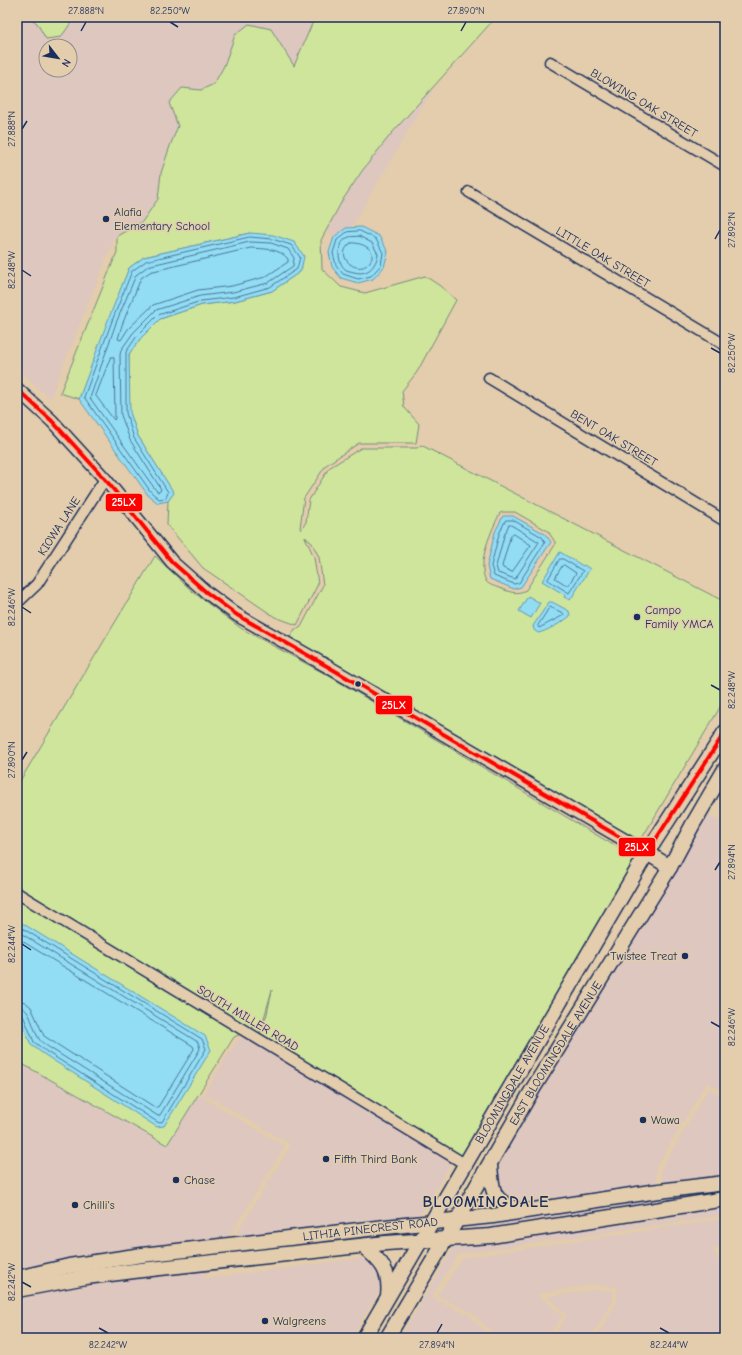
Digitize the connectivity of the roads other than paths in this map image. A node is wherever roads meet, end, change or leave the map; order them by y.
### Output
1 (550, 62) dead end
2 (725, 166) edge
3 (469, 192) dead end
4 (725, 345) edge
5 (489, 378) dead end
6 (17, 389) edge
7 (105, 479) junction
8 (725, 521) edge
9 (17, 603) edge
10 (725, 732) edge
11 (725, 768) edge
12 (647, 854) junction
13 (670, 867) junction
14 (17, 893) edge
15 (465, 1164) junction
16 (490, 1164) junction
17 (725, 1183) edge
18 (725, 1199) edge
19 (522, 1212) junction
20 (457, 1220) junction
21 (432, 1223) junction
22 (446, 1240) junction
23 (421, 1241) junction
24 (363, 1246) junction
25 (17, 1278) edge
26 (17, 1290) edge
27 (388, 1296) junction
28 (364, 1338) edge
29 (387, 1338) edge

1 - 2 street, BLOWING OAK STREET
3 - 4 street, LITTLE OAK STREET
5 - 8 street, BENT OAK STREET
6 - 7 street
7 - 9 street, KIOWA LANE
7 - 12 street
10 - 12 main road
11 - 13 main road, EAST BLOOMINGDALE AVENUE
12 - 13 main road
12 - 15 main road, BLOOMINGDALE AVENUE
13 - 16 main road, EAST BLOOMINGDALE AVENUE
14 - 15 street, SOUTH MILLER ROAD
15 - 21 main road, BLOOMINGDALE AVENUE
16 - 19 main road
16 - 20 main road, EAST BLOOMINGDALE AVENUE
17 - 19 main road, LITHIA PINECREST ROAD
18 - 22 main road, LITHIA PINECREST ROAD
19 - 20 main road, LITHIA PINECREST ROAD
20 - 21 main road, LITHIA PINECREST ROAD
20 - 22 main road, EAST BLOOMINGDALE AVENUE
21 - 23 main road, BLOOMINGDALE AVENUE
21 - 25 main road, LITHIA PINECREST ROAD
22 - 23 main road, LITHIA PINECREST ROAD
22 - 29 main road, EAST BLOOMINGDALE AVENUE
23 - 24 main road, LITHIA PINECREST ROAD
23 - 27 main road, BLOOMINGDALE AVENUE
24 - 26 main road, LITHIA PINECREST ROAD
24 - 27 main road
27 - 28 main road, BLOOMINGDALE AVENUE

